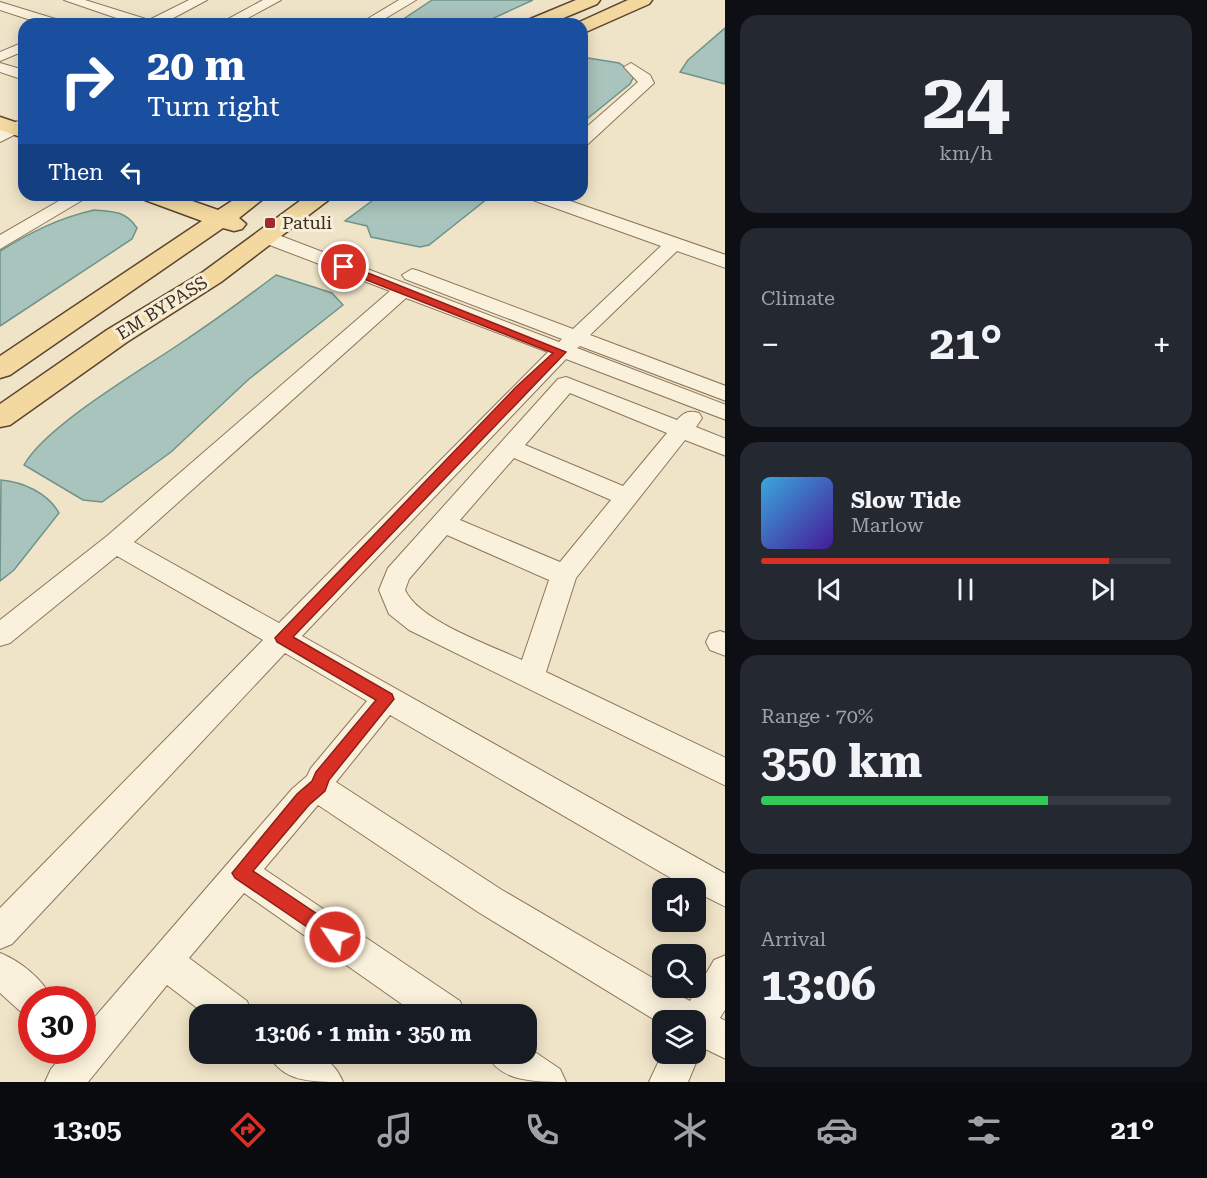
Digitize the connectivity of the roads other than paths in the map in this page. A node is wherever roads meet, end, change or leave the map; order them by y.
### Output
1 (70, 0) edge
2 (161, 0) edge
3 (200, 0) edge
4 (274, 0) edge
5 (409, 0) edge
6 (591, 0) edge
7 (643, 0) edge
8 (0, 6) edge
9 (184, 7) junction
10 (38, 18) edge
11 (130, 18) edge
12 (162, 18) edge
13 (238, 18) edge
14 (377, 18) edge
15 (548, 18) edge
16 (588, 24) edge
17 (18, 44) edge
18 (0, 57) edge
19 (0, 67) edge
20 (632, 67) dead end
21 (18, 73) edge
22 (588, 135) edge
23 (72, 201) edge
24 (175, 201) edge
25 (199, 201) edge
26 (247, 201) edge
27 (315, 201) edge
28 (552, 201) edge
29 (226, 215) junction
30 (273, 232) junction
31 (0, 243) edge
32 (673, 245) junction
33 (725, 261) edge
34 (421, 291) junction
35 (568, 345) junction
36 (0, 369) edge
37 (714, 396) edge
38 (725, 412) edge
39 (0, 418) edge
40 (681, 432) junction
41 (510, 447) junction
42 (725, 448) edge
43 (627, 497) junction
44 (444, 523) junction
45 (116, 543) junction
46 (564, 574) junction
47 (0, 635) edge
48 (283, 638) junction
49 (530, 677) junction
50 (386, 699) junction
51 (725, 773) edge
52 (319, 785) junction
53 (241, 873) junction
54 (725, 891) edge
55 (0, 932) edge
56 (164, 961) junction
57 (0, 970) edge
58 (725, 974) edge
59 (19, 986) edge
60 (221, 1004) edge
61 (432, 1004) edge
62 (672, 1010) edge
63 (704, 1010) edge
64 (706, 1030) edge
65 (96, 1035) edge
66 (725, 1040) edge
67 (75, 1064) edge
68 (300, 1064) edge
69 (520, 1064) edge
70 (677, 1064) edge
71 (64, 1082) edge
72 (324, 1082) edge
73 (547, 1082) edge
74 (668, 1082) edge

1 - 11 street
2 - 9 street
3 - 9 street
4 - 13 street
5 - 14 street
6 - 15 main road
7 - 16 main road
8 - 10 street
9 - 12 street
17 - 18 street
19 - 21 street
20 - 22 street
23 - 31 street
24 - 29 main road
25 - 29 main road
26 - 29 main road
27 - 30 main road, EM BYPASS
28 - 32 street
29 - 30 main road
29 - 36 main road
30 - 34 street
30 - 34 street
30 - 39 main road, EM BYPASS
32 - 33 street
32 - 35 street
34 - 35 street
34 - 45 street
35 - 37 street
35 - 48 street
37 - 38 street
37 - 40 street
40 - 41 street
40 - 42 street
40 - 43 street
41 - 43 street
41 - 44 street
43 - 46 street
44 - 46 street
44 - 49 street
45 - 47 street
45 - 48 street
46 - 49 street
48 - 50 street
48 - 55 street
49 - 51 street
50 - 52 street
50 - 54 street
52 - 53 street
52 - 62 street
53 - 56 street
53 - 61 street
56 - 60 street
56 - 65 street
57 - 59 street
58 - 63 street
64 - 66 street
67 - 71 street
68 - 72 street
69 - 73 street
70 - 74 street

